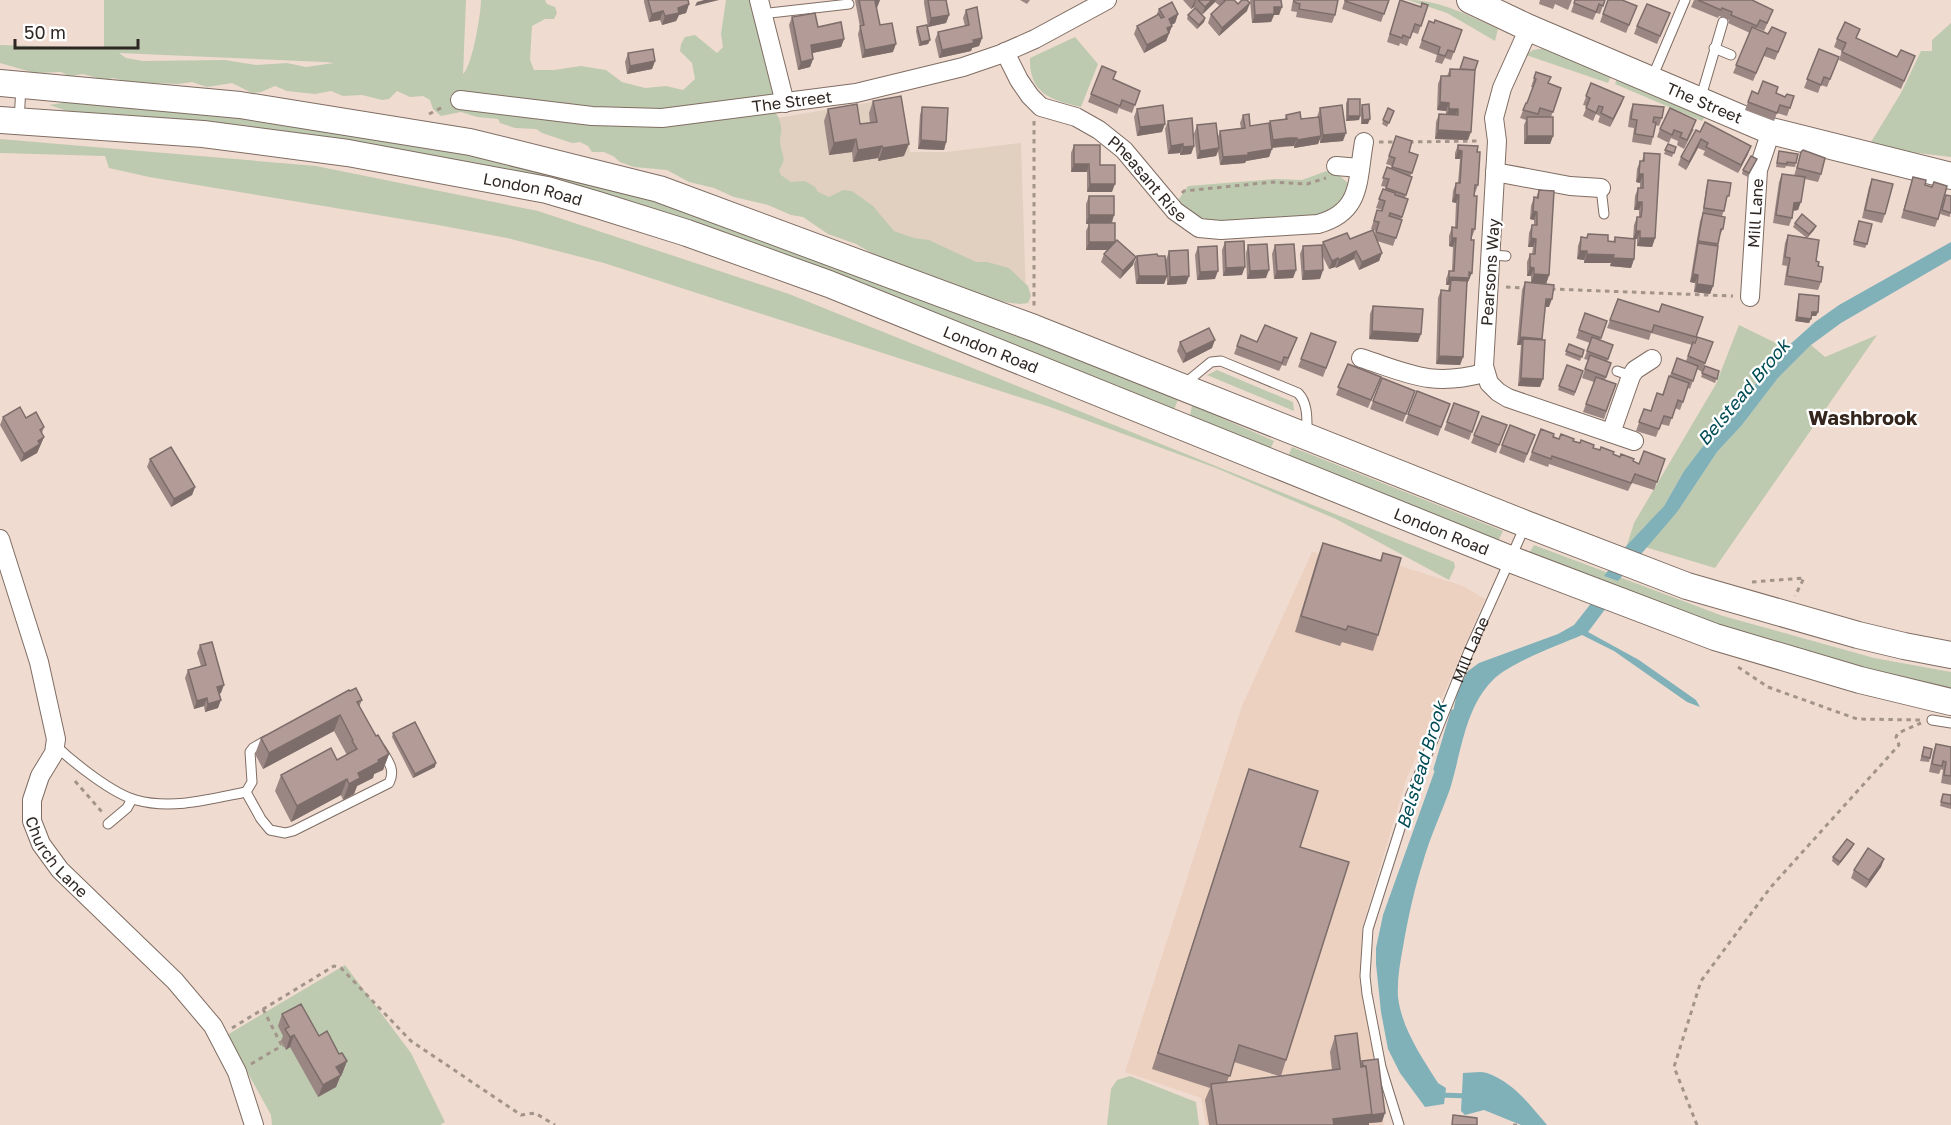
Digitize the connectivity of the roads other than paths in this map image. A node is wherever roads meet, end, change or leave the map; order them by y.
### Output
1 (1107, 0) edge
2 (1469, 0) edge
3 (1685, 0) edge
4 (849, 3) dead end
5 (760, 7) edge
6 (1723, 22) dead end
7 (1529, 28) junction
8 (1714, 48) junction
9 (1005, 52) junction
10 (1731, 55) dead end
11 (1651, 80) junction
12 (10, 84) edge
13 (460, 100) dead end
14 (1700, 101) junction
15 (785, 103) junction
16 (9, 121) edge
17 (1771, 130) junction
18 (1364, 142) road end
19 (1495, 172) junction
20 (1951, 176) edge
21 (1601, 188) joint
22 (1604, 214) dead end
23 (1750, 297) road end
24 (1361, 358) dead end
25 (1652, 359) dead end
26 (1484, 373) junction
27 (1181, 386) junction
28 (1611, 433) junction
29 (1307, 437) junction
30 (1634, 441) dead end
31 (1526, 524) junction
32 (0, 539) edge
33 (1510, 559) junction
34 (1951, 655) edge
35 (1951, 702) edge
36 (1932, 720) road end
37 (1951, 723) edge
38 (272, 737) edge
39 (376, 739) edge
40 (62, 752) junction
41 (246, 792) junction
42 (132, 799) junction
43 (110, 822) road end
44 (254, 1125) edge
45 (1399, 1125) edge

1 - 9 street, The Street
2 - 7 street, The Street
3 - 11 lane
4 - 5 lane
5 - 15 street
6 - 8 lane
7 - 11 street, The Street
7 - 19 street, Pearsons Way
8 - 10 lane
8 - 14 lane
9 - 15 street, The Street
9 - 18 street, Pheasant Rise
11 - 14 street, The Street
12 - 16 lane
12 - 27 street, London Road
13 - 15 street, The Street
14 - 17 street, The Street
16 - 33 street, London Road
17 - 20 street, The Street
17 - 23 street, Mill Lane
19 - 21 street
19 - 26 street, Pearsons Way
21 - 22 lane
24 - 26 street
25 - 28 street
26 - 28 street
27 - 29 street, London Road
27 - 29 lane
28 - 30 street
29 - 31 street, London Road
31 - 33 lane, Mill Lane
31 - 34 street, London Road
32 - 40 street
33 - 35 street, London Road
33 - 45 lane, Mill Lane
36 - 37 lane
38 - 41 lane
39 - 41 lane
40 - 42 lane
40 - 44 street, Church Lane
41 - 42 lane
42 - 43 lane

